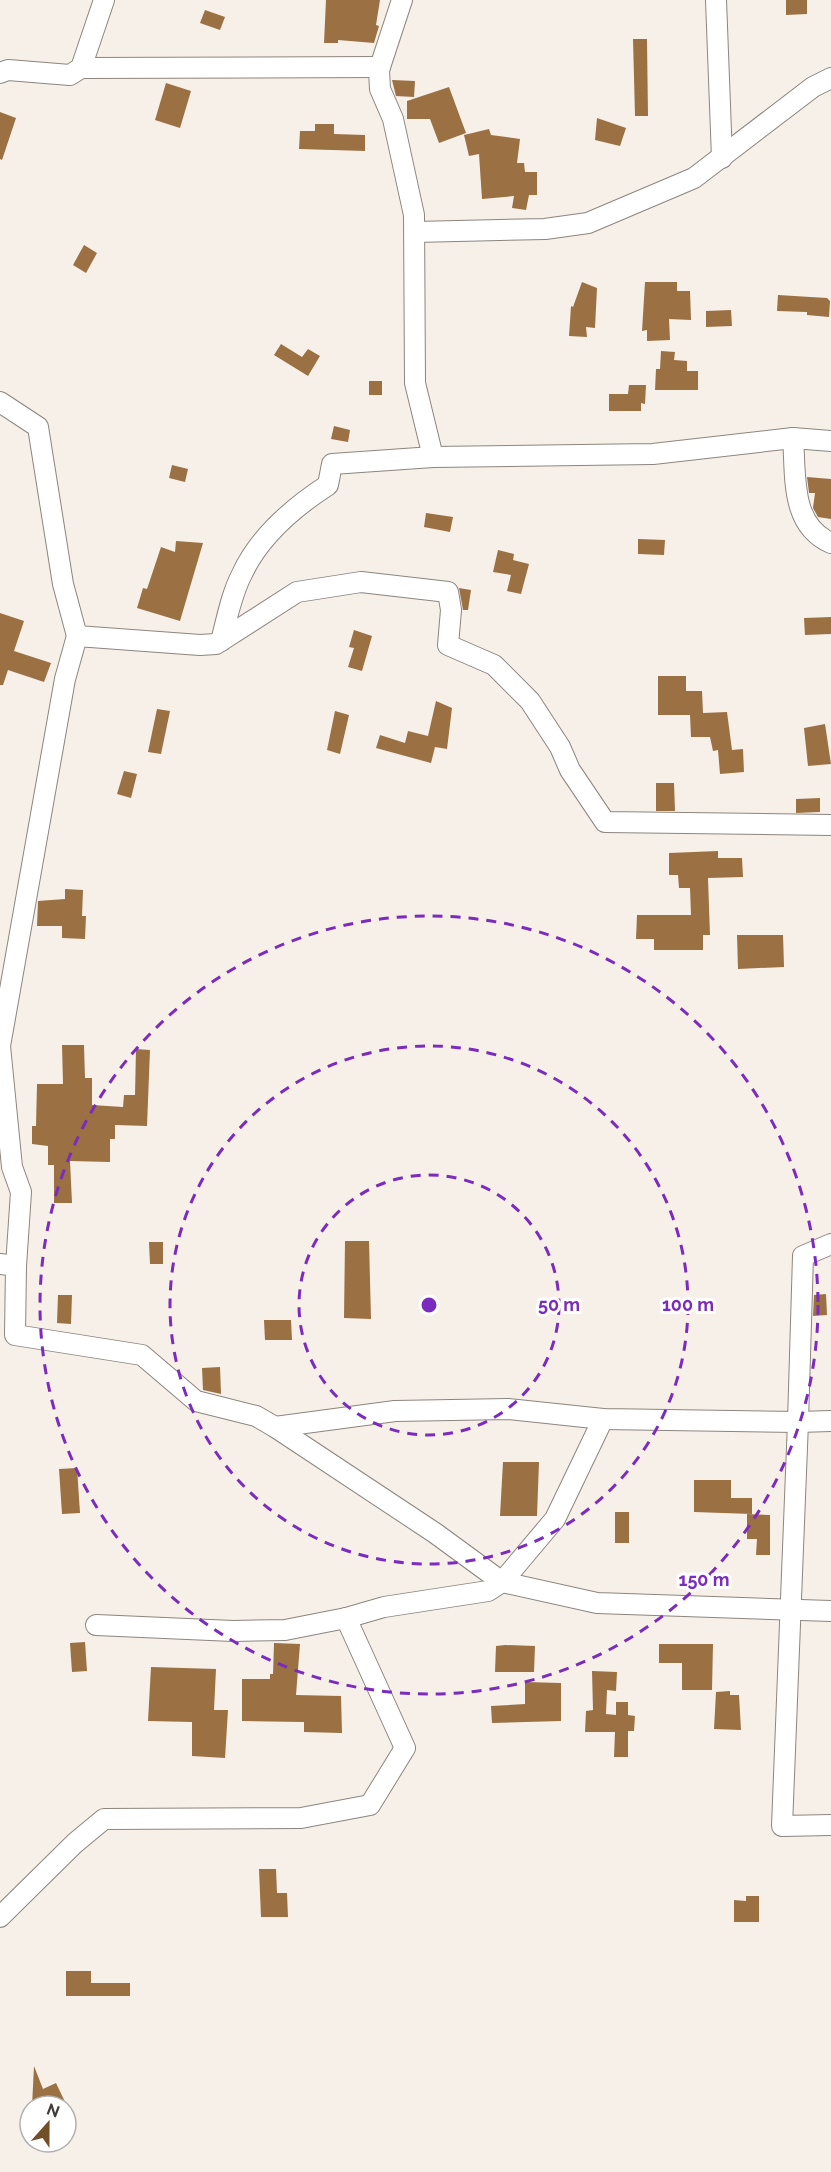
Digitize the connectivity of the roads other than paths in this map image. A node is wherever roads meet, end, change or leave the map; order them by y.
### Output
1 (104, 0) edge
2 (402, 0) edge
3 (716, 0) edge
4 (380, 67) junction
5 (81, 68) junction
6 (0, 73) edge
7 (831, 78) edge
8 (722, 158) junction
9 (415, 232) junction
10 (0, 402) edge
11 (793, 438) junction
12 (831, 441) edge
13 (433, 457) junction
14 (831, 543) edge
15 (76, 636) junction
16 (221, 641) junction
17 (831, 825) edge
18 (0, 1046) edge
19 (831, 1244) edge
20 (8, 1265) edge
21 (603, 1419) junction
22 (831, 1421) edge
23 (798, 1422) junction
24 (275, 1427) junction
25 (502, 1582) junction
26 (831, 1611) edge
27 (790, 1612) junction
28 (346, 1618) junction
29 (96, 1625) dead end
30 (831, 1825) edge
31 (0, 1917) edge

1 - 5 street
2 - 4 street
3 - 8 street
4 - 5 street
4 - 9 street
5 - 6 street
7 - 8 street
8 - 9 street
9 - 13 street
10 - 15 street
11 - 12 street
11 - 13 street
11 - 14 street
13 - 16 street
15 - 16 street
15 - 18 street
16 - 17 street
18 - 20 street
19 - 23 street
20 - 24 street
21 - 23 street
21 - 24 street
21 - 25 street
22 - 23 street
23 - 27 street
24 - 25 street
25 - 27 street
25 - 28 street
26 - 27 street
27 - 30 street
28 - 29 street
28 - 31 street

